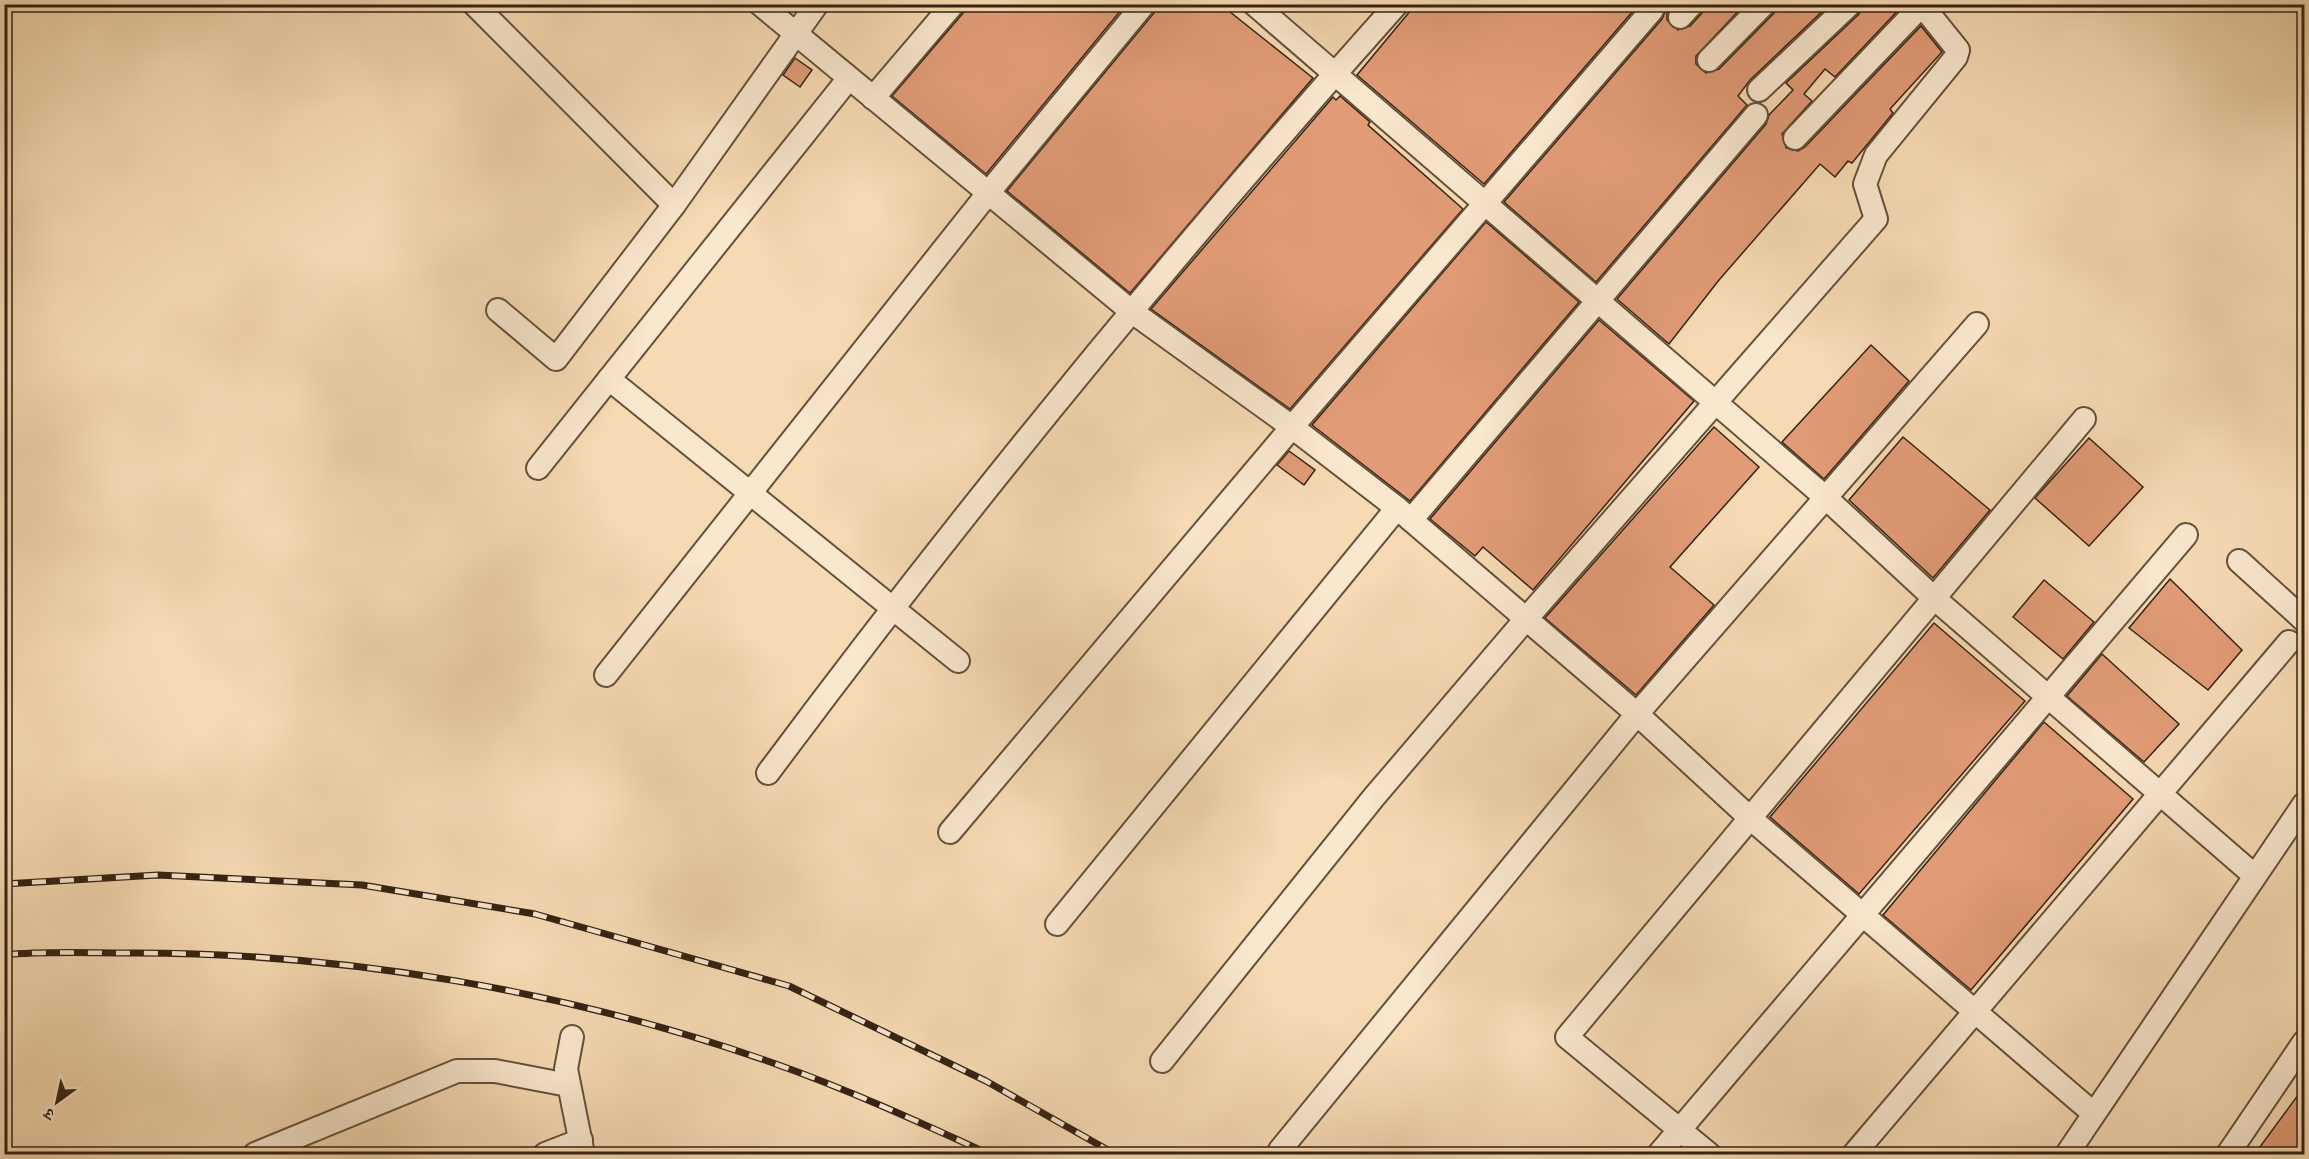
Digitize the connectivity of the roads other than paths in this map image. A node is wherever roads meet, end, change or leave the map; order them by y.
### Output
1 (474, 4) edge
2 (760, 4) edge
3 (818, 4) edge
4 (953, 4) edge
5 (1144, 4) edge
6 (1254, 4) edge
7 (1397, 4) edge
8 (1764, 4) edge
9 (1850, 4) edge
10 (1922, 5) edge
11 (1652, 10) dead end
12 (796, 34) junction
13 (1709, 60) dead end
14 (1335, 74) junction
15 (849, 78) junction
16 (1759, 90) dead end
17 (873, 98) junction
18 (1756, 115) dead end
19 (1795, 138) dead end
20 (989, 192) junction
21 (1486, 204) junction
22 (674, 205) junction
23 (1598, 301) junction
24 (498, 310) dead end
25 (1131, 311) junction
26 (1977, 324) dead end
27 (609, 379) junction
28 (1715, 403) junction
29 (2084, 419) dead end
30 (1293, 427) junction
31 (538, 468) dead end
32 (750, 493) junction
33 (1825, 497) junction
34 (1404, 514) junction
35 (2187, 535) dead end
36 (2239, 561) dead end
37 (1934, 598) junction
38 (891, 607) junction
39 (1526, 619) junction
40 (2304, 620) edge
41 (2289, 642) dead end
42 (958, 662) dead end
43 (606, 675) dead end
44 (2049, 697) junction
45 (1637, 714) junction
46 (768, 773) dead end
47 (2161, 794) junction
48 (2304, 804) edge
49 (1750, 818) junction
50 (950, 832) dead end
51 (2255, 876) junction
52 (1863, 915) junction
53 (1057, 924) dead end
54 (1976, 1011) junction
55 (572, 1037) dead end
56 (2304, 1042) edge
57 (1162, 1061) dead end
58 (2298, 1066) edge
59 (568, 1085) junction
60 (2093, 1113) junction
61 (1680, 1130) junction
62 (582, 1147) edge
63 (1280, 1149) dead end
64 (255, 1155) edge
65 (545, 1155) edge
66 (1659, 1155) edge
67 (1709, 1155) edge
68 (1854, 1155) edge
69 (2067, 1155) edge
70 (2228, 1155) edge

1 - 22 street
2 - 12 street
3 - 12 street
4 - 17 street
5 - 20 street
6 - 14 street
7 - 14 street
8 - 13 street
9 - 16 street
10 - 19 street
10 - 28 street
11 - 21 street
12 - 15 street
12 - 22 street
14 - 21 street
14 - 25 street
15 - 17 street
15 - 27 street
17 - 20 street
18 - 23 street
20 - 25 street
20 - 32 street
21 - 23 street
21 - 30 street
22 - 24 street
23 - 28 street
23 - 34 street
25 - 30 street
25 - 38 street
26 - 33 street
27 - 31 street
27 - 32 street
28 - 33 street
28 - 39 street
29 - 37 street
30 - 34 street
30 - 50 street
32 - 38 street
32 - 43 street
33 - 37 street
33 - 45 street
34 - 39 street
34 - 53 street
35 - 44 street
36 - 40 street
37 - 44 street
37 - 49 street
38 - 42 street
38 - 46 street
39 - 45 street
39 - 57 street
41 - 47 street
44 - 47 street
44 - 52 street
45 - 49 street
45 - 63 street
47 - 51 street
47 - 54 street
48 - 51 street
49 - 52 street
49 - 61 street
51 - 60 street
52 - 54 street
52 - 61 street
54 - 60 street
54 - 68 street
55 - 59 street
56 - 58 street
58 - 70 street
59 - 62 street
59 - 64 street
60 - 69 street
61 - 66 street
61 - 67 street
62 - 65 street

